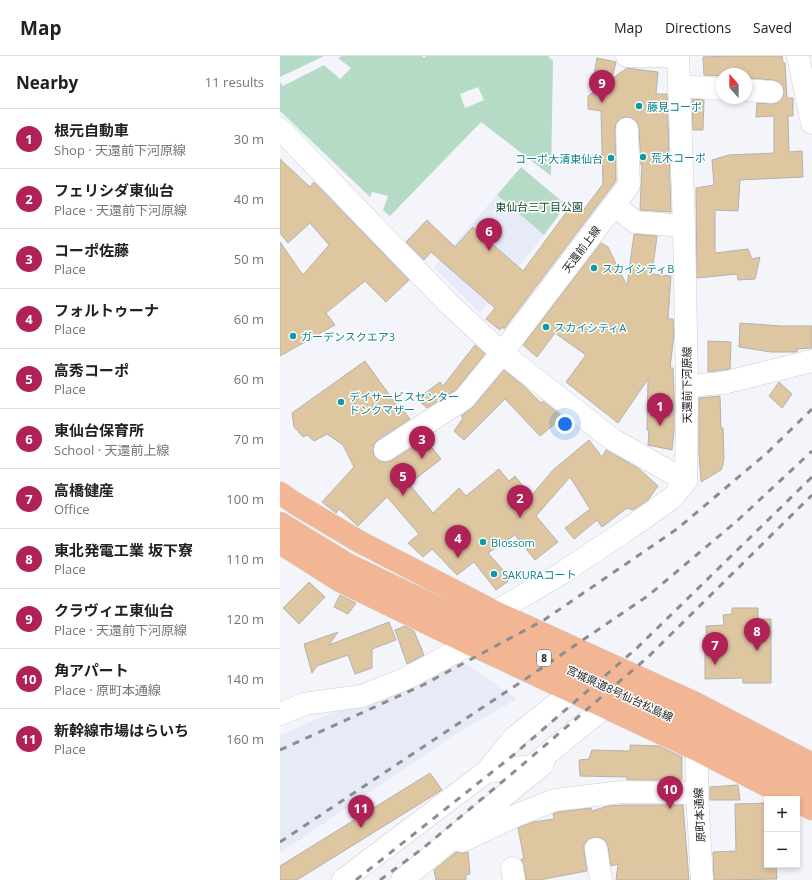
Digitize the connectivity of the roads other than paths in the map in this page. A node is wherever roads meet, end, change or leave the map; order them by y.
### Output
1 (627, 56) edge
2 (668, 56) edge
3 (678, 56) edge
4 (798, 56) edge
5 (679, 86) junction
6 (716, 89) edge
7 (752, 90) edge
8 (772, 92) dead end
9 (812, 123) edge
10 (280, 129) edge
11 (627, 129) dead end
12 (614, 205) junction
13 (684, 226) junction
14 (502, 353) junction
15 (812, 361) edge
16 (687, 386) junction
17 (385, 450) dead end
18 (686, 480) junction
19 (280, 493) edge
20 (280, 523) edge
21 (280, 542) edge
22 (495, 612) junction
23 (470, 644) junction
24 (572, 692) junction
25 (607, 708) junction
26 (280, 714) edge
27 (697, 750) junction
28 (812, 764) edge
29 (486, 772) junction
30 (812, 785) edge
31 (697, 793) junction
32 (787, 796) edge
33 (800, 802) edge
34 (812, 808) edge
35 (449, 841) junction
36 (596, 849) dead end
37 (343, 880) edge
38 (402, 880) edge
39 (601, 880) edge
40 (702, 880) edge

1 - 2 street
3 - 5 street, 天還前下河原線
4 - 9 street
5 - 6 street
5 - 13 street, 天還前下河原線
7 - 8 street
10 - 14 street
11 - 12 street, 天還前上線
12 - 13 street
12 - 14 street, 天還前上線
13 - 16 street, 天還前下河原線
14 - 17 street, 天還前上線
14 - 18 street
15 - 16 street
16 - 18 street, 天還前下河原線
18 - 22 street
19 - 22 main road
20 - 30 main road, 宮城県道8号仙台松島線 / 8
21 - 23 main road
22 - 28 main road
23 - 24 main road
23 - 26 street
24 - 25 main road
24 - 29 street
25 - 27 main road
25 - 29 street
25 - 35 street
27 - 31 street, 原町本通線
27 - 32 main road
29 - 37 street
31 - 35 street
31 - 40 street, 原町本通線
33 - 34 main road
35 - 38 street
36 - 39 street

